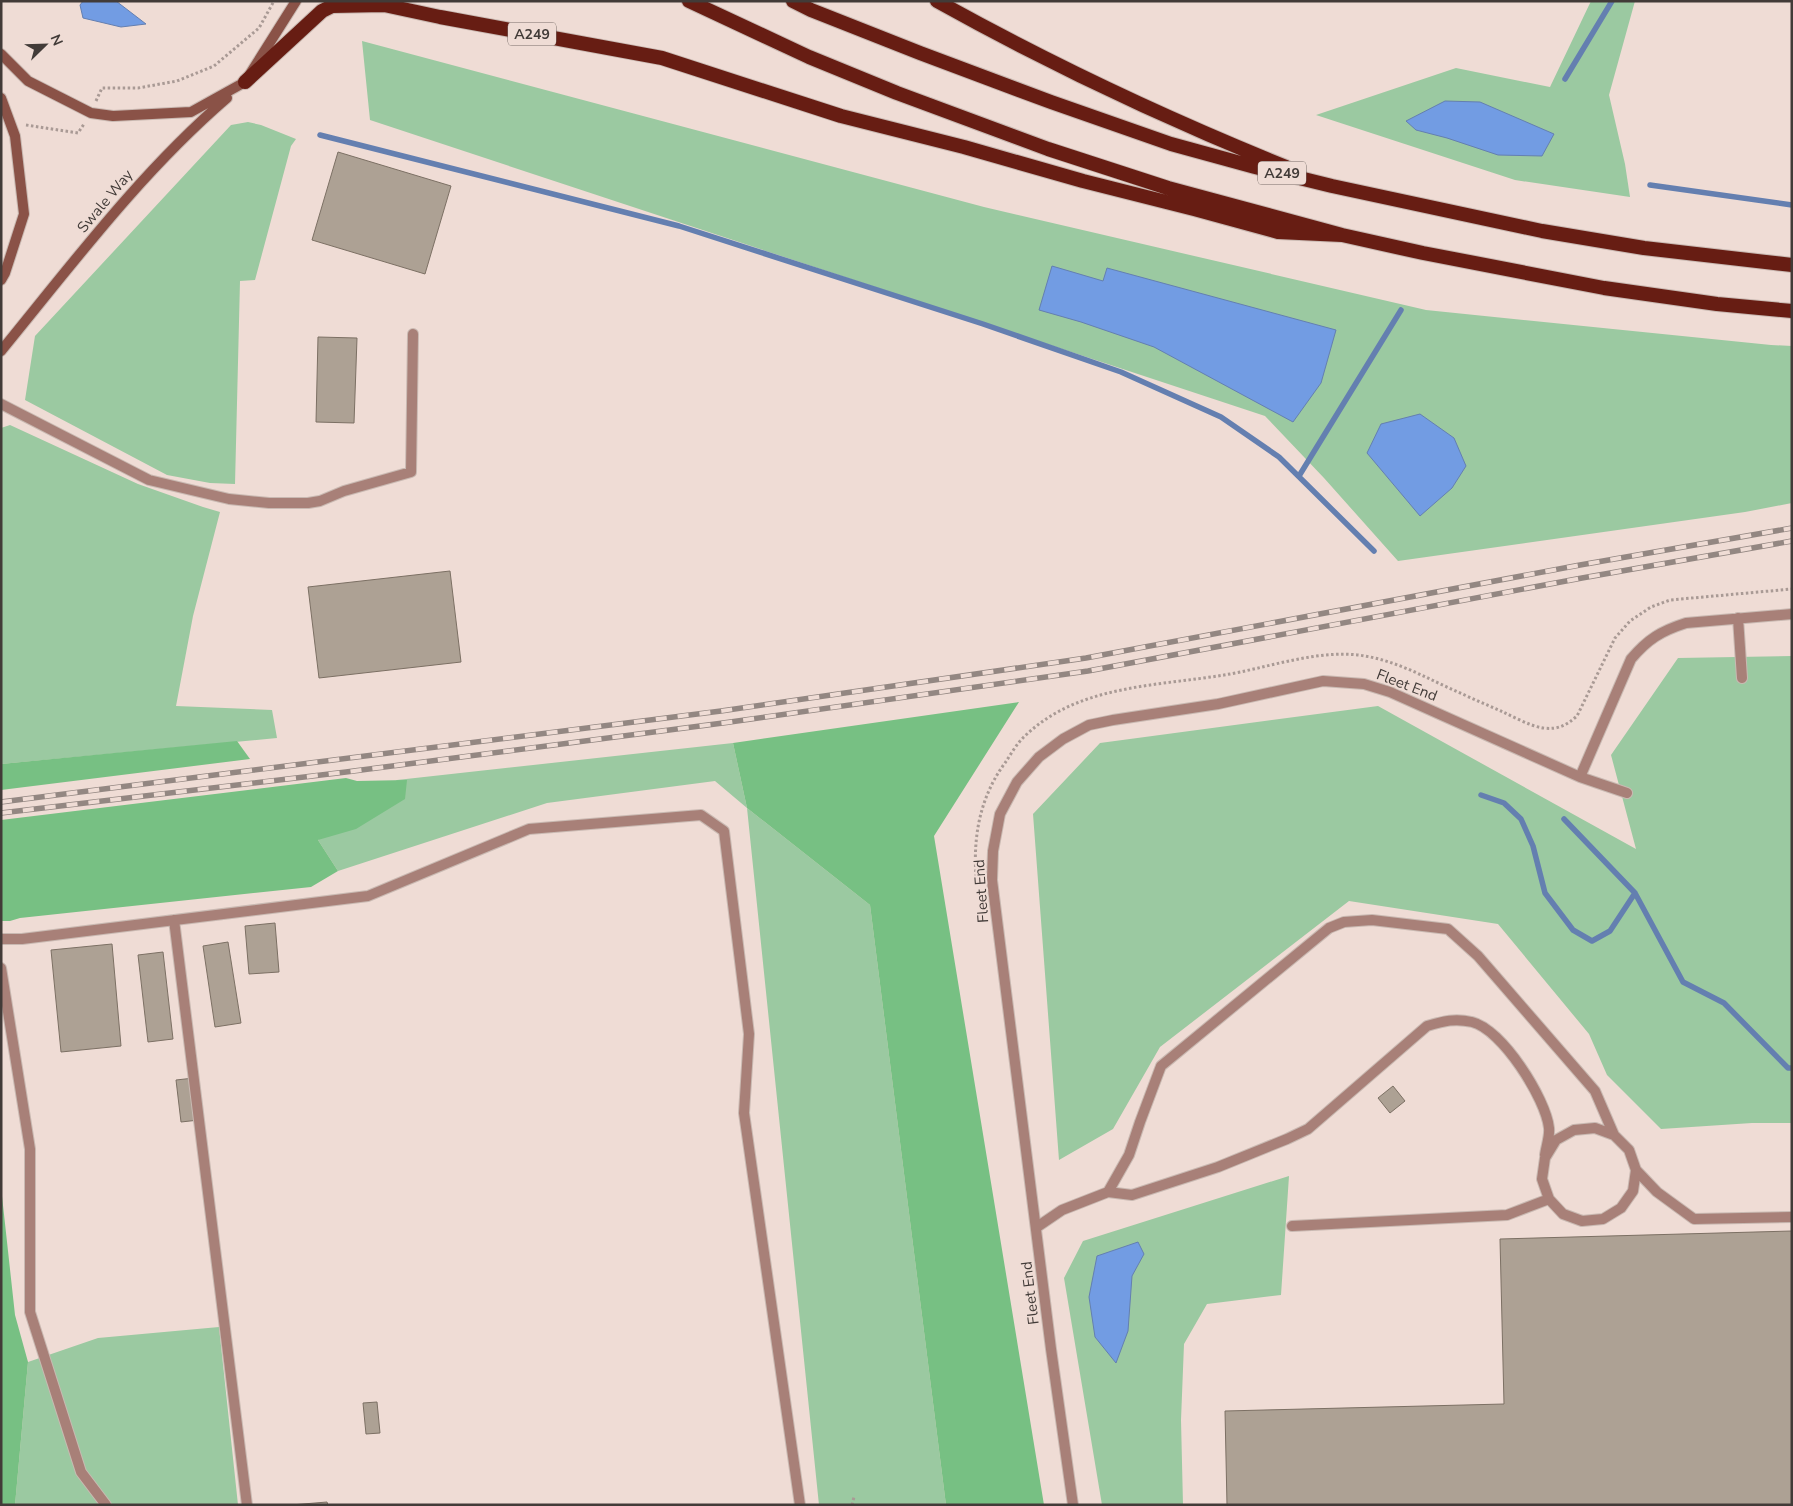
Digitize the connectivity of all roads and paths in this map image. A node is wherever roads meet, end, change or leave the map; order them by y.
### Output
1 (274, 1) edge
2 (296, 1) edge
3 (689, 1) edge
4 (793, 1) edge
5 (937, 1) edge
6 (1, 54) edge
7 (245, 82) junction
8 (1, 98) edge
9 (91, 113) junction
10 (11, 122) junction
11 (1332, 186) junction
12 (1342, 235) junction
13 (1792, 265) edge
14 (1, 280) edge
15 (1792, 311) edge
16 (413, 334) dead end
17 (1, 351) edge
18 (1, 404) edge
19 (1792, 589) edge
20 (1792, 614) edge
21 (1738, 618) junction
22 (1742, 678) dead end
23 (1580, 777) junction
24 (1627, 793) dead end
25 (977, 885) dead end
26 (174, 920) junction
27 (1, 939) edge
28 (1, 968) edge
29 (1614, 1135) junction
30 (1544, 1158) junction
31 (1636, 1170) junction
32 (1108, 1192) junction
33 (1548, 1199) junction
34 (1792, 1216) edge
35 (1292, 1226) dead end
36 (1037, 1227) junction
37 (854, 1497) dead end
38 (104, 1503) edge
39 (247, 1505) edge
40 (800, 1505) edge
41 (852, 1505) edge
42 (1073, 1505) edge

1 - 9 path
2 - 7 main road
3 - 12 highway, A249
4 - 11 highway, A249
5 - 11 highway, A249
6 - 9 main road
7 - 9 main road
7 - 12 highway, A249
7 - 17 main road, Swale Way
8 - 10 main road
9 - 10 path
10 - 14 main road
11 - 13 highway, A249
12 - 15 highway, A249
16 - 18 street
19 - 25 path
20 - 21 street
21 - 22 street
21 - 23 street
23 - 24 street, Fleet End
23 - 36 street, Fleet End
26 - 27 street
26 - 39 street
26 - 40 street
28 - 38 street
29 - 30 street
29 - 31 street
29 - 32 street
30 - 32 street
30 - 33 street
31 - 33 street
31 - 34 street
32 - 36 street
33 - 35 street
36 - 42 street, Fleet End
37 - 41 path

